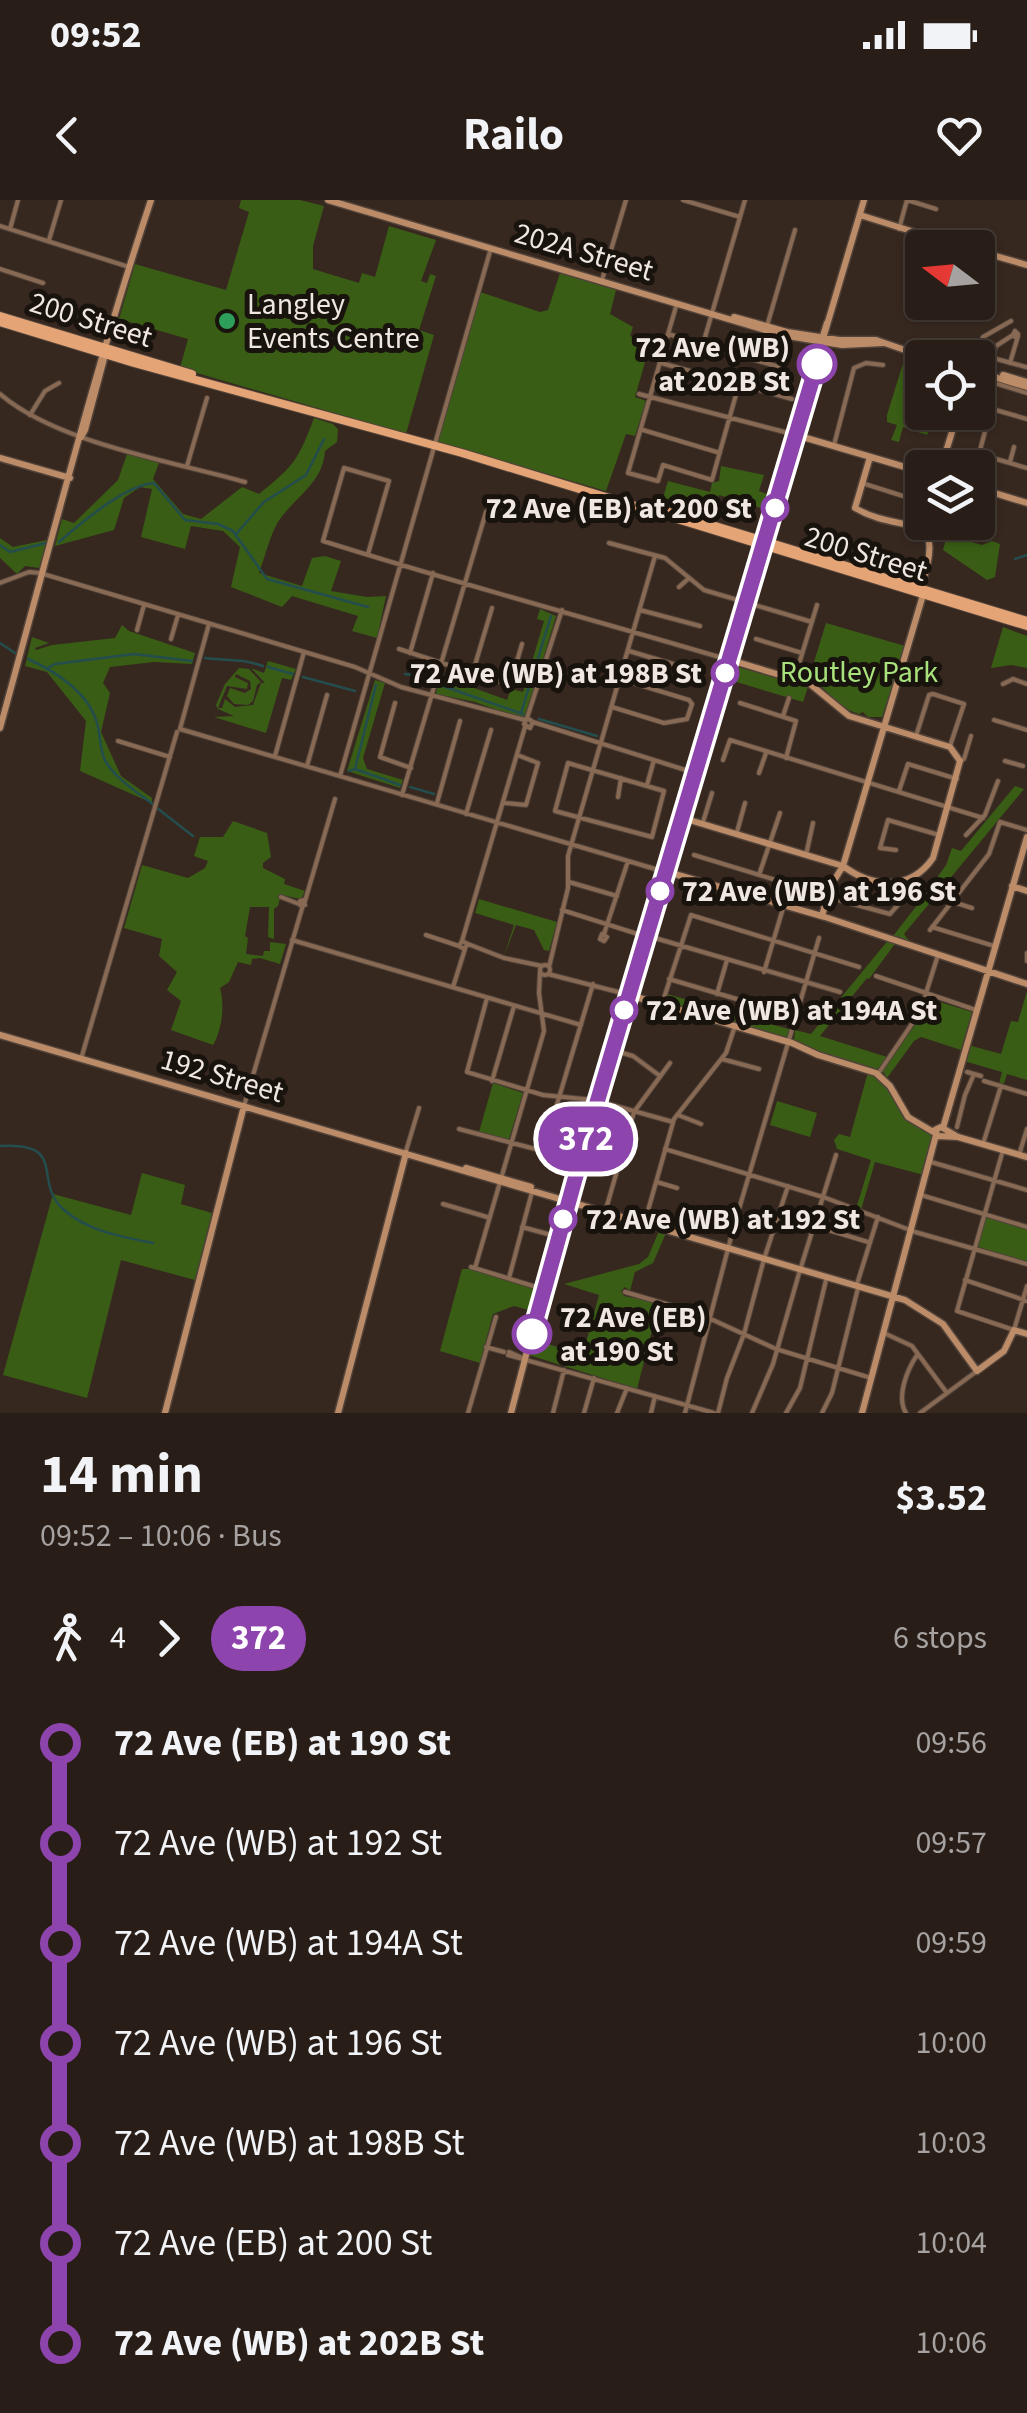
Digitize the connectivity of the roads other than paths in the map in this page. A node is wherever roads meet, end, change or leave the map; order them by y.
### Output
1 (18, 200) edge
2 (61, 200) edge
3 (151, 200) edge
4 (328, 200) edge
5 (626, 200) edge
6 (683, 200) edge
7 (745, 200) edge
8 (864, 200) edge
9 (907, 200) edge
10 (936, 209) dead end
11 (860, 214) junction
12 (740, 217) junction
13 (0, 226) edge
14 (10, 228) junction
15 (899, 229) junction
16 (795, 230) dead end
17 (905, 230) edge
18 (49, 240) junction
19 (491, 248) junction
20 (995, 256) edge
21 (1027, 265) edge
22 (130, 268) junction
23 (0, 269) edge
24 (602, 280) junction
25 (43, 283) dead end
26 (677, 302) junction
27 (713, 313) junction
28 (0, 319) edge
29 (766, 328) junction
30 (668, 334) junction
31 (1015, 334) junction
32 (1027, 335) edge
33 (822, 340) junction
34 (982, 340) edge
35 (703, 344) junction
36 (995, 349) edge
37 (905, 350) edge
38 (106, 351) junction
39 (995, 359) edge
40 (660, 363) junction
41 (1010, 363) junction
42 (883, 365) dead end
43 (778, 366) dead end
44 (1026, 368) edge
45 (995, 376) edge
46 (995, 378) edge
47 (59, 383) dead end
48 (739, 384) junction
49 (1027, 388) edge
50 (0, 394) edge
51 (639, 394) dead end
52 (650, 397) junction
53 (207, 398) dead end
54 (792, 398) dead end
55 (995, 410) edge
56 (29, 416) junction
57 (730, 417) junction
58 (1027, 419) edge
59 (641, 430) junction
60 (985, 430) edge
61 (794, 434) junction
62 (81, 437) junction
63 (834, 446) junction
64 (1014, 447) dead end
65 (434, 448) junction
66 (720, 452) junction
67 (870, 456) junction
68 (0, 458) edge
69 (1010, 463) junction
70 (187, 466) junction
71 (905, 467) edge
72 (1027, 468) edge
73 (70, 478) junction
74 (244, 482) dead end
75 (862, 484) junction
76 (995, 493) edge
77 (905, 497) edge
78 (1027, 503) edge
79 (522, 517) dead end
80 (609, 543) dead end
81 (763, 543) junction
82 (368, 554) junction
83 (655, 556) junction
84 (401, 564) junction
85 (433, 573) junction
86 (43, 574) junction
87 (688, 579) junction
88 (465, 582) junction
89 (0, 583) edge
90 (679, 587) dead end
91 (922, 591) junction
92 (745, 602) junction
93 (144, 605) junction
94 (817, 606) dead end
95 (492, 608) dead end
96 (562, 610) junction
97 (640, 610) junction
98 (178, 614) junction
99 (1027, 621) edge
100 (812, 622) junction
101 (209, 624) junction
102 (700, 626) dead end
103 (137, 630) dead end
104 (634, 632) junction
105 (171, 639) dead end
106 (756, 640) dead end
107 (522, 644) dead end
108 (399, 650) dead end
109 (629, 651) junction
110 (304, 652) junction
111 (410, 652) junction
112 (802, 653) junction
113 (728, 659) junction
114 (442, 661) junction
115 (682, 667) dead end
116 (370, 672) junction
117 (472, 675) junction
118 (620, 679) junction
119 (794, 679) junction
120 (1003, 684) dead end
121 (1027, 684) edge
122 (327, 695) dead end
123 (432, 695) junction
124 (789, 698) dead end
125 (395, 703) dead end
126 (740, 704) dead end
127 (612, 708) junction
128 (784, 716) junction
129 (994, 720) dead end
130 (460, 722) dead end
131 (528, 723) junction
132 (884, 726) junction
133 (0, 728) edge
134 (179, 730) junction
135 (491, 730) dead end
136 (1027, 730) edge
137 (916, 736) junction
138 (971, 736) dead end
139 (118, 741) dead end
140 (600, 744) junction
141 (950, 746) junction
142 (766, 752) junction
143 (170, 756) junction
144 (275, 756) junction
145 (519, 756) junction
146 (786, 758) junction
147 (654, 760) junction
148 (723, 760) dead end
149 (960, 761) junction
150 (1005, 761) dead end
151 (308, 766) junction
152 (1023, 766) dead end
153 (411, 768) junction
154 (594, 770) junction
155 (692, 772) junction
156 (759, 773) dead end
157 (340, 776) junction
158 (621, 778) junction
159 (957, 779) junction
160 (868, 782) junction
161 (998, 782) dead end
162 (647, 786) junction
163 (899, 791) junction
164 (688, 792) junction
165 (712, 793) dead end
166 (402, 796) junction
167 (618, 798) dead end
168 (334, 800) dead end
169 (505, 802) junction
170 (746, 803) dead end
171 (436, 805) junction
172 (948, 806) junction
173 (466, 814) junction
174 (780, 814) dead end
175 (580, 818) junction
176 (683, 818) junction
177 (983, 818) junction
178 (499, 823) junction
179 (813, 823) dead end
180 (703, 824) junction
181 (1027, 833) edge
182 (736, 834) junction
183 (939, 835) junction
184 (966, 835) dead end
185 (768, 844) junction
186 (572, 845) junction
187 (896, 850) dead end
188 (694, 855) dead end
189 (806, 855) junction
190 (628, 862) junction
191 (843, 866) junction
192 (975, 870) junction
193 (664, 872) junction
194 (759, 875) junction
195 (981, 876) dead end
196 (568, 882) junction
197 (834, 883) junction
198 (903, 883) junction
199 (1012, 886) junction
200 (802, 888) dead end
201 (1027, 891) edge
202 (617, 896) junction
203 (281, 897) dead end
204 (831, 898) junction
205 (950, 901) junction
206 (302, 903) junction
207 (784, 904) junction
208 (972, 908) dead end
209 (562, 910) junction
210 (823, 916) junction
211 (608, 924) junction
212 (604, 934) dead end
213 (426, 935) dead end
214 (645, 936) junction
215 (819, 938) dead end
216 (292, 940) junction
217 (774, 940) junction
218 (464, 945) junction
219 (680, 946) junction
220 (994, 946) junction
221 (814, 955) junction
222 (938, 956) junction
223 (727, 960) junction
224 (858, 967) dead end
225 (545, 970) junction
226 (987, 971) junction
227 (764, 972) junction
228 (876, 976) dead end
229 (669, 979) junction
230 (593, 984) junction
231 (806, 984) junction
232 (1027, 984) edge
233 (452, 988) junction
234 (840, 992) dead end
235 (628, 994) junction
236 (717, 994) junction
237 (926, 995) junction
238 (487, 998) junction
239 (662, 1004) junction
240 (514, 1006) junction
241 (976, 1010) junction
242 (543, 1014) junction
243 (797, 1018) junction
244 (581, 1025) junction
245 (735, 1026) junction
246 (0, 1035) edge
247 (790, 1042) junction
248 (612, 1050) junction
249 (722, 1058) junction
250 (80, 1059) junction
251 (668, 1066) dead end
252 (758, 1069) dead end
253 (878, 1074) junction
254 (660, 1076) junction
255 (492, 1081) junction
256 (1001, 1086) junction
257 (526, 1091) junction
258 (1027, 1094) edge
259 (560, 1097) junction
260 (596, 1100) junction
261 (244, 1106) junction
262 (419, 1108) dead end
263 (634, 1112) junction
264 (678, 1115) junction
265 (673, 1122) junction
266 (701, 1124) dead end
267 (957, 1127) dead end
268 (459, 1128) dead end
269 (1027, 1129) edge
270 (939, 1132) junction
271 (510, 1142) junction
272 (983, 1144) junction
273 (665, 1149) junction
274 (1002, 1150) junction
275 (406, 1152) junction
276 (836, 1156) dead end
277 (1023, 1156) edge
278 (931, 1162) junction
279 (750, 1174) junction
280 (498, 1180) junction
281 (656, 1181) junction
282 (994, 1181) junction
283 (788, 1186) junction
284 (676, 1188) dead end
285 (1027, 1190) edge
286 (532, 1192) junction
287 (921, 1195) junction
288 (823, 1197) junction
289 (566, 1200) junction
290 (443, 1204) dead end
291 (606, 1209) junction
292 (984, 1214) junction
293 (488, 1217) junction
294 (878, 1217) junction
295 (644, 1221) junction
296 (815, 1226) junction
297 (522, 1227) junction
298 (1027, 1227) edge
299 (910, 1231) junction
300 (555, 1236) junction
301 (870, 1242) junction
302 (729, 1248) junction
303 (974, 1248) junction
304 (552, 1255) junction
305 (766, 1259) junction
306 (1027, 1264) edge
307 (800, 1268) junction
308 (829, 1277) junction
309 (509, 1278) junction
310 (964, 1280) junction
311 (858, 1285) junction
312 (1027, 1286) edge
313 (544, 1288) junction
314 (625, 1292) dead end
315 (892, 1295) junction
316 (1025, 1301) edge
317 (496, 1317) dead end
318 (711, 1319) junction
319 (1014, 1330) junction
320 (882, 1333) junction
321 (744, 1334) junction
322 (1027, 1334) edge
323 (486, 1347) junction
324 (776, 1349) junction
325 (917, 1355) junction
326 (525, 1359) junction
327 (807, 1359) junction
328 (838, 1368) junction
329 (564, 1370) junction
330 (979, 1370) junction
331 (594, 1378) junction
332 (871, 1378) junction
333 (626, 1388) junction
334 (947, 1393) junction
335 (655, 1396) junction
336 (688, 1406) junction
337 (165, 1413) edge
338 (338, 1413) edge
339 (468, 1413) edge
340 (511, 1413) edge
341 (553, 1413) edge
342 (584, 1413) edge
343 (617, 1413) edge
344 (651, 1413) edge
345 (685, 1413) edge
346 (716, 1413) edge
347 (752, 1413) edge
348 (786, 1413) edge
349 (822, 1413) edge
350 (862, 1413) edge
351 (906, 1413) edge
352 (920, 1413) edge

1 - 14 street
2 - 18 street
3 - 22 main road
4 - 19 main road, 202A Street
5 - 24 street
6 - 12 street
7 - 12 street
8 - 11 main road
9 - 10 street
9 - 15 street
11 - 15 main road
11 - 33 main road
12 - 27 street
13 - 14 street
14 - 18 street
15 - 17 main road
16 - 29 street
18 - 22 street
19 - 24 main road, 202A Street
19 - 65 street
20 - 21 main road
22 - 38 main road
23 - 25 street
24 - 26 main road, 202A Street
26 - 27 main road, 202A Street
26 - 30 street
27 - 29 main road, 202A Street
27 - 35 street
28 - 38 main road, 200 Street
29 - 33 main road, 202A Street
30 - 35 street
30 - 40 street
31 - 32 street
31 - 34 street
31 - 36 street
31 - 41 street
33 - 37 main road, 202A Street
33 - 61 main road
35 - 43 street
38 - 62 main road
38 - 65 main road, 200 Street
39 - 41 street
40 - 48 street
40 - 52 street
41 - 44 street
42 - 63 street
45 - 49 main road
46 - 49 main road
47 - 56 street
48 - 54 street
48 - 57 street
50 - 56 street
51 - 52 street
52 - 57 street
52 - 59 street
53 - 70 street
55 - 58 street
56 - 62 street
57 - 61 street
57 - 66 street
59 - 66 street
59 - 66 street
60 - 69 street
61 - 63 main road
61 - 81 main road
62 - 70 street
62 - 73 main road
63 - 67 main road
64 - 69 street
65 - 81 main road, 200 Street
65 - 84 street
67 - 71 main road
67 - 75 main road
68 - 73 main road
69 - 72 street
70 - 74 street
73 - 86 main road
75 - 77 street
75 - 91 main road
76 - 78 main road
79 - 88 street
80 - 83 street
81 - 91 main road, 200 Street
81 - 92 main road
82 - 82 street
82 - 84 street
83 - 87 street
83 - 97 street
84 - 85 street
84 - 116 street
85 - 88 street
85 - 111 street
86 - 89 street
86 - 93 street
86 - 133 main road
87 - 90 street
87 - 92 street
88 - 96 street
88 - 114 street
91 - 99 main road, 200 Street
91 - 99 main road, 200 Street
91 - 132 main road
92 - 100 street
92 - 113 main road
93 - 98 street
93 - 103 street
94 - 100 street
95 - 117 street
96 - 104 street
96 - 131 street
97 - 102 street
97 - 104 street
98 - 101 street
98 - 105 street
100 - 112 street
101 - 110 street
101 - 134 street
104 - 109 street
104 - 113 street
106 - 112 street
107 - 117 street
108 - 111 street
109 - 115 street
109 - 118 street
110 - 116 street
110 - 144 street
111 - 114 street
112 - 119 street
113 - 119 main road
113 - 155 main road
113 - 164 main road
114 - 117 street
114 - 123 street
116 - 123 street
116 - 157 street
118 - 127 street
118 - 127 street
119 - 132 main road
120 - 121 street
122 - 151 street
123 - 131 street
123 - 153 street
124 - 128 street
125 - 153 street
126 - 128 street
127 - 140 street
128 - 146 street
129 - 136 street
130 - 171 street
131 - 140 street
131 - 145 street
132 - 137 main road
132 - 160 main road
134 - 143 street
134 - 144 street
135 - 173 street
137 - 141 main road
137 - 141 street
138 - 149 street
139 - 143 street
140 - 147 street
140 - 154 street
141 - 149 main road
142 - 146 street
142 - 148 street
142 - 156 street
143 - 250 street
144 - 151 street
145 - 169 street
145 - 169 street
146 - 160 street
147 - 155 street
147 - 162 street
149 - 159 main road
150 - 152 street
151 - 157 street
153 - 166 street
154 - 158 street
154 - 175 street
154 - 175 street
155 - 164 main road
157 - 166 street
158 - 162 street
158 - 167 street
159 - 163 street
159 - 172 main road
160 - 163 street
160 - 191 main road
161 - 177 street
162 - 175 street
163 - 172 street
164 - 176 main road
164 - 193 main road
165 - 180 street
166 - 171 street
168 - 206 street
169 - 178 street
170 - 182 street
171 - 173 street
172 - 177 street
172 - 183 main road
173 - 178 street
174 - 185 street
175 - 186 street
176 - 180 main road
176 - 193 main road
177 - 184 street
178 - 186 street
178 - 218 street
179 - 189 street
180 - 182 main road
181 - 192 street
181 - 199 main road
182 - 185 main road
183 - 187 street
183 - 198 main road
185 - 189 main road
185 - 194 street
186 - 190 street
186 - 196 street
188 - 194 street
189 - 191 main road
190 - 193 street
190 - 202 street
191 - 197 main road
191 - 198 main road
192 - 195 street
192 - 205 street
193 - 207 main road
193 - 214 main road
193 - 214 main road
194 - 200 street
196 - 202 street
196 - 209 street
197 - 204 main road
197 - 210 main road
198 - 204 street
199 - 201 main road
199 - 220 main road
202 - 211 street
203 - 206 street
204 - 210 main road
205 - 208 street
205 - 220 street
206 - 216 street
207 - 210 main road
207 - 217 street
209 - 211 street
209 - 225 street
210 - 222 main road
211 - 212 street
211 - 214 street
213 - 218 street
214 - 219 street
214 - 235 main road
215 - 221 street
216 - 233 street
216 - 261 street
217 - 219 street
217 - 221 street
217 - 227 street
218 - 225 street
218 - 233 street
219 - 223 street
219 - 229 street
220 - 226 main road
221 - 224 street
221 - 231 street
222 - 226 main road
222 - 237 street
223 - 227 street
223 - 236 street
225 - 230 street
225 - 242 street
226 - 232 main road
226 - 241 main road
227 - 231 street
228 - 237 street
229 - 236 street
229 - 239 street
230 - 235 street
230 - 244 street
231 - 234 street
231 - 243 street
233 - 238 street
235 - 239 main road
235 - 248 main road
235 - 260 main road
236 - 243 street
237 - 241 street
237 - 253 street
238 - 240 street
238 - 255 street
239 - 245 main road
240 - 242 street
240 - 255 street
241 - 270 main road
242 - 244 street
242 - 257 street
243 - 247 street
244 - 259 street
245 - 247 main road
245 - 249 street
246 - 250 main road, 192 Street
247 - 253 main road
247 - 279 street
248 - 254 street
248 - 260 main road
249 - 252 street
249 - 264 street
250 - 261 main road, 192 Street
251 - 254 street
253 - 270 main road
254 - 263 street
255 - 257 street
256 - 258 street
256 - 267 street
256 - 272 street
257 - 259 street
257 - 271 street
259 - 260 street
259 - 271 street
260 - 263 street
260 - 289 main road
260 - 289 main road
261 - 275 main road, 192 Street
261 - 337 main road
262 - 275 street
263 - 265 street
263 - 291 street
264 - 265 street
264 - 266 street
265 - 273 street
268 - 271 street
269 - 277 street
270 - 272 main road
270 - 278 main road
271 - 280 street
272 - 274 main road
273 - 279 street
273 - 281 street
274 - 277 main road
274 - 282 street
275 - 280 main road, 192 Street
275 - 338 main road
276 - 288 street
278 - 282 street
278 - 287 main road
279 - 283 street
279 - 302 street
280 - 286 main road, 192 Street
280 - 289 main road, 192 Street
280 - 293 street
281 - 284 street
281 - 295 street
282 - 285 street
282 - 292 street
283 - 288 street
283 - 305 street
286 - 289 main road, 192 Street
286 - 297 street
287 - 292 street
287 - 299 main road
288 - 294 street
288 - 296 street
289 - 291 main road, 192 Street
289 - 300 main road
289 - 302 main road, 192 Street
289 - 304 main road
290 - 293 street
291 - 295 main road, 192 Street
292 - 298 street
292 - 303 street
293 - 309 street
294 - 299 street
294 - 301 street
295 - 302 main road, 192 Street
296 - 301 street
296 - 307 street
297 - 300 street
297 - 309 street
299 - 303 street
299 - 315 main road
300 - 304 main road
301 - 311 street
302 - 305 main road, 192 Street
302 - 318 street
303 - 306 street
303 - 310 street
304 - 313 main road
305 - 307 main road, 192 Street
305 - 321 street
307 - 308 main road, 192 Street
307 - 324 street
308 - 311 main road, 192 Street
308 - 327 street
309 - 313 street
310 - 316 street
310 - 319 street
311 - 315 main road, 192 Street
311 - 328 street
312 - 316 street
313 - 326 main road
314 - 318 street
315 - 320 main road
315 - 330 main road, 192 Street
316 - 319 street
317 - 323 street
318 - 321 street
318 - 336 street
319 - 322 main road
319 - 330 main road
320 - 325 street
320 - 332 main road
321 - 324 street
321 - 346 street
323 - 326 street
323 - 339 street
324 - 327 street
324 - 347 street
325 - 334 street
325 - 351 street
326 - 329 street
326 - 340 main road
327 - 328 street
327 - 348 street
328 - 332 street
328 - 349 street
329 - 331 street
329 - 341 street
330 - 334 street
331 - 333 street
331 - 342 street
332 - 350 main road
333 - 335 street
333 - 343 street
334 - 352 street
335 - 336 street
335 - 344 street
336 - 345 street
336 - 346 street

